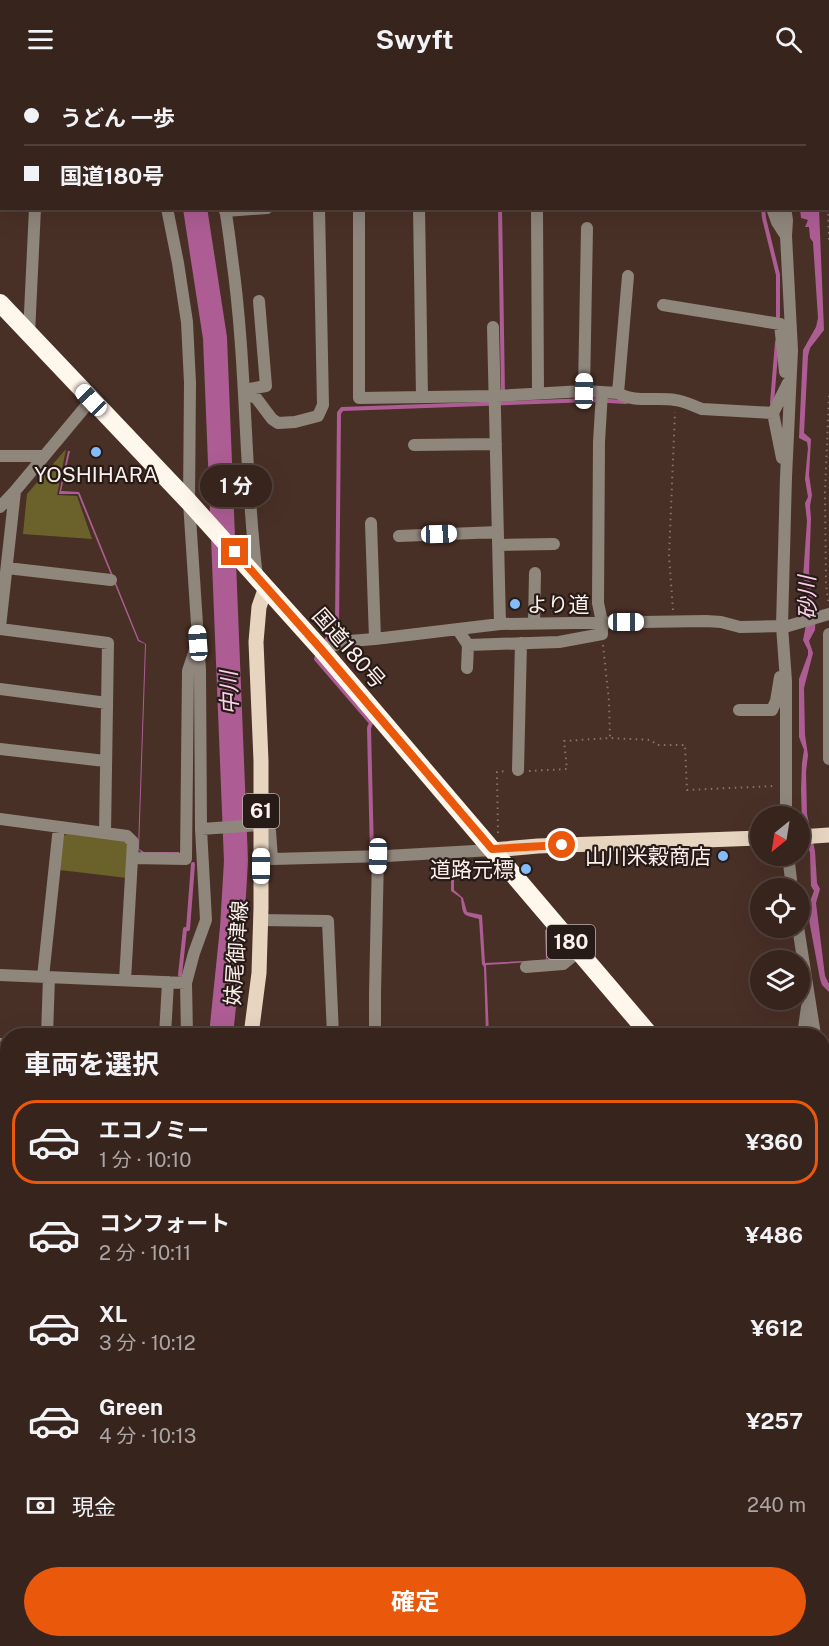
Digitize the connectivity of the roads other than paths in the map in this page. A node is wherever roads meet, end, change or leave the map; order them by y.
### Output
1 (35, 210) edge
2 (166, 210) edge
3 (225, 210) edge
4 (319, 210) edge
5 (358, 210) edge
6 (419, 210) edge
7 (537, 210) edge
8 (773, 210) edge
9 (785, 210) edge
10 (588, 228) dead end
11 (786, 236) junction
12 (628, 276) dead end
13 (259, 301) dead end
14 (0, 303) edge
15 (663, 305) dead end
16 (493, 327) dead end
17 (29, 334) junction
18 (788, 382) junction
19 (244, 390) junction
20 (584, 391) junction
21 (538, 393) junction
22 (618, 393) junction
23 (422, 397) junction
24 (499, 399) junction
25 (601, 399) junction
26 (91, 400) junction
27 (773, 412) junction
28 (496, 444) junction
29 (414, 445) dead end
30 (0, 456) edge
31 (44, 456) junction
32 (786, 477) junction
33 (15, 491) junction
34 (189, 502) junction
35 (0, 507) edge
36 (371, 523) dead end
37 (498, 532) junction
38 (399, 536) dead end
39 (554, 544) dead end
40 (499, 545) junction
41 (7, 568) junction
42 (535, 573) dead end
43 (258, 578) junction
44 (111, 580) dead end
45 (827, 613) edge
46 (500, 624) junction
47 (534, 624) junction
48 (785, 626) junction
49 (0, 628) edge
50 (602, 628) junction
51 (458, 630) junction
52 (829, 634) edge
53 (375, 639) junction
54 (198, 643) junction
55 (521, 643) junction
56 (468, 645) junction
57 (321, 649) junction
58 (784, 650) junction
59 (467, 668) dead end
60 (0, 689) edge
61 (107, 703) junction
62 (739, 710) dead end
63 (0, 749) edge
64 (829, 759) edge
65 (105, 761) junction
66 (520, 771) road end
67 (786, 806) edge
68 (0, 819) edge
69 (258, 825) junction
70 (59, 827) junction
71 (203, 828) junction
72 (105, 833) junction
73 (827, 836) edge
74 (810, 837) edge
75 (750, 838) edge
76 (492, 849) junction
77 (374, 856) junction
78 (133, 858) junction
79 (261, 920) junction
80 (579, 951) junction
81 (526, 967) dead end
82 (0, 975) edge
83 (46, 977) junction
84 (124, 980) junction
85 (168, 982) junction
86 (186, 983) junction
87 (810, 1001) edge
88 (807, 1010) edge
89 (46, 1028) edge
90 (165, 1028) edge
91 (187, 1028) edge
92 (252, 1028) edge
93 (333, 1028) edge
94 (375, 1028) edge
95 (644, 1028) edge
96 (804, 1028) edge
97 (814, 1028) edge

1 - 17 street
2 - 34 street
3 - 19 street
4 - 19 street
5 - 23 street
6 - 23 street
7 - 21 street
8 - 11 street
9 - 11 street
10 - 20 street
11 - 18 street
12 - 22 street
13 - 19 street
14 - 17 highway, 国道180号 / 180
15 - 18 street
16 - 24 street
17 - 26 highway, 国道180号 / 180
18 - 27 street
18 - 32 street
19 - 43 street
20 - 21 street
20 - 25 street
21 - 24 street
22 - 25 street
22 - 27 street
23 - 24 street
24 - 28 street
25 - 50 street
26 - 31 street
26 - 34 highway, 国道180号 / 180
27 - 32 street
28 - 29 street
28 - 37 street
30 - 31 street
31 - 33 street
32 - 48 street
33 - 35 street
33 - 41 street
34 - 43 highway, 国道180号 / 180
34 - 54 street
36 - 53 street
37 - 38 street
37 - 40 street
39 - 40 street
40 - 46 street
41 - 44 street
41 - 49 street
42 - 47 street
43 - 57 highway, 国道180号 / 180
43 - 69 main road, 妹尾御津線 / 61
45 - 48 street
46 - 47 street
46 - 51 street
47 - 50 street
48 - 50 street
48 - 58 street
49 - 61 street
50 - 55 street
51 - 53 street
51 - 56 street
52 - 64 street
53 - 57 street
54 - 71 street
54 - 78 street
55 - 56 street
55 - 66 street
56 - 59 street
57 - 76 highway, 国道180号 / 180
58 - 62 street
58 - 67 street
60 - 61 street
61 - 65 street
63 - 65 street
65 - 72 street
68 - 70 street
69 - 71 street
69 - 77 street
69 - 79 main road, 妹尾御津線 / 61
70 - 72 street
70 - 83 street
71 - 86 street
72 - 78 street
73 - 74 main road
75 - 76 main road
76 - 77 street
76 - 80 highway, 国道180号 / 180
77 - 94 street
78 - 84 street
79 - 92 main road, 妹尾御津線 / 61
79 - 93 street
80 - 81 street
80 - 95 highway, 国道180号 / 180
82 - 83 street
83 - 84 street
83 - 89 street
84 - 85 street
85 - 86 street
85 - 90 street
86 - 91 street
87 - 97 street
88 - 96 street

